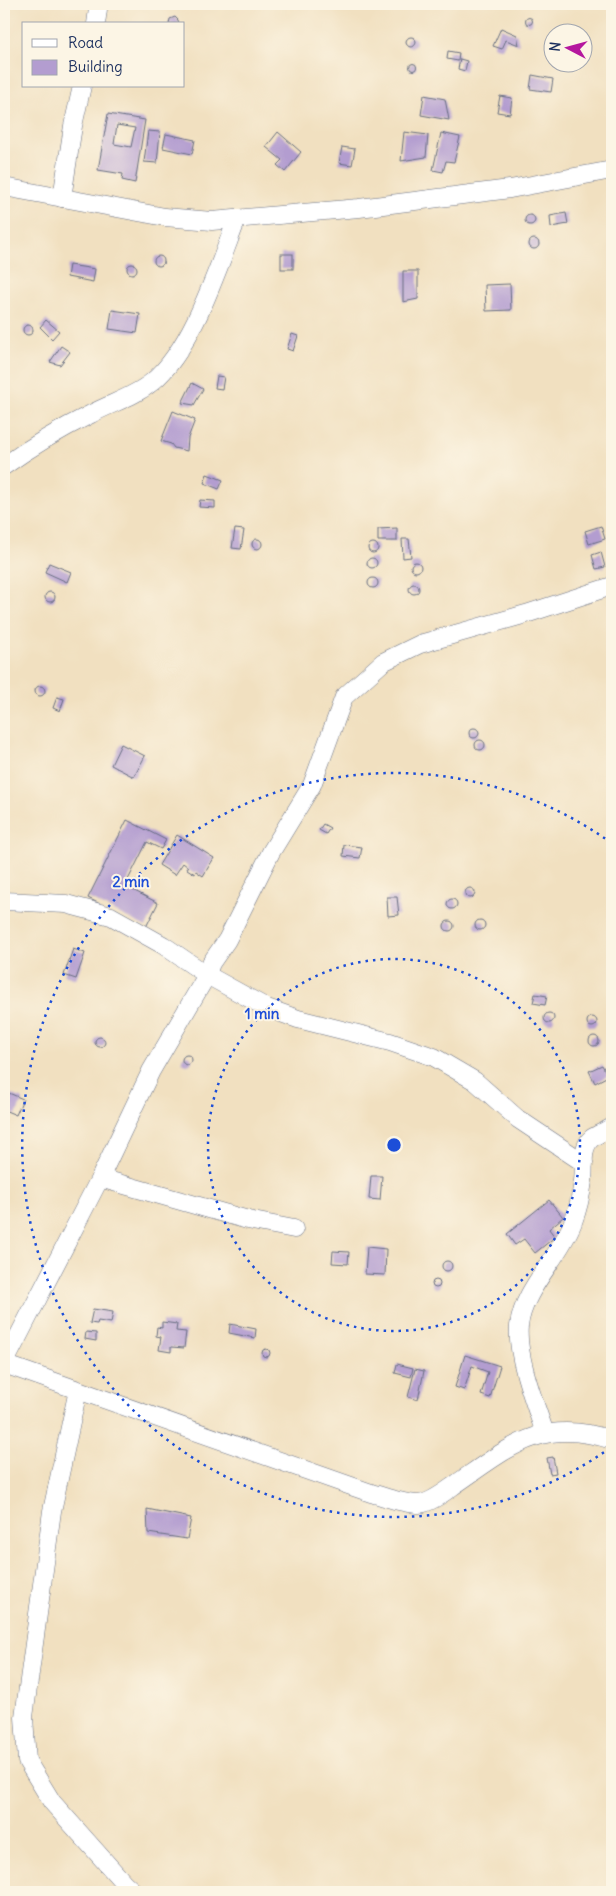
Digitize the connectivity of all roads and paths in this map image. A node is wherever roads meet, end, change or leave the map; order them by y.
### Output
1 (98, 4) edge
2 (96, 22) edge
3 (82, 88) edge
4 (612, 170) edge
5 (4, 187) edge
6 (62, 198) junction
7 (237, 219) junction
8 (4, 466) edge
9 (612, 586) edge
10 (4, 901) edge
11 (207, 975) junction
12 (612, 1127) edge
13 (584, 1163) junction
14 (100, 1178) junction
15 (294, 1229) dead end
16 (4, 1364) edge
17 (78, 1390) junction
18 (544, 1433) junction
19 (612, 1440) edge
20 (134, 1892) edge

1 - 2 street
3 - 6 street
4 - 7 street
5 - 6 street
6 - 7 street
7 - 8 street
9 - 11 street
10 - 11 street
11 - 13 street
11 - 14 street
12 - 13 street
13 - 18 street
14 - 15 street
14 - 16 street
16 - 17 street
17 - 18 street
17 - 20 street
18 - 19 street

